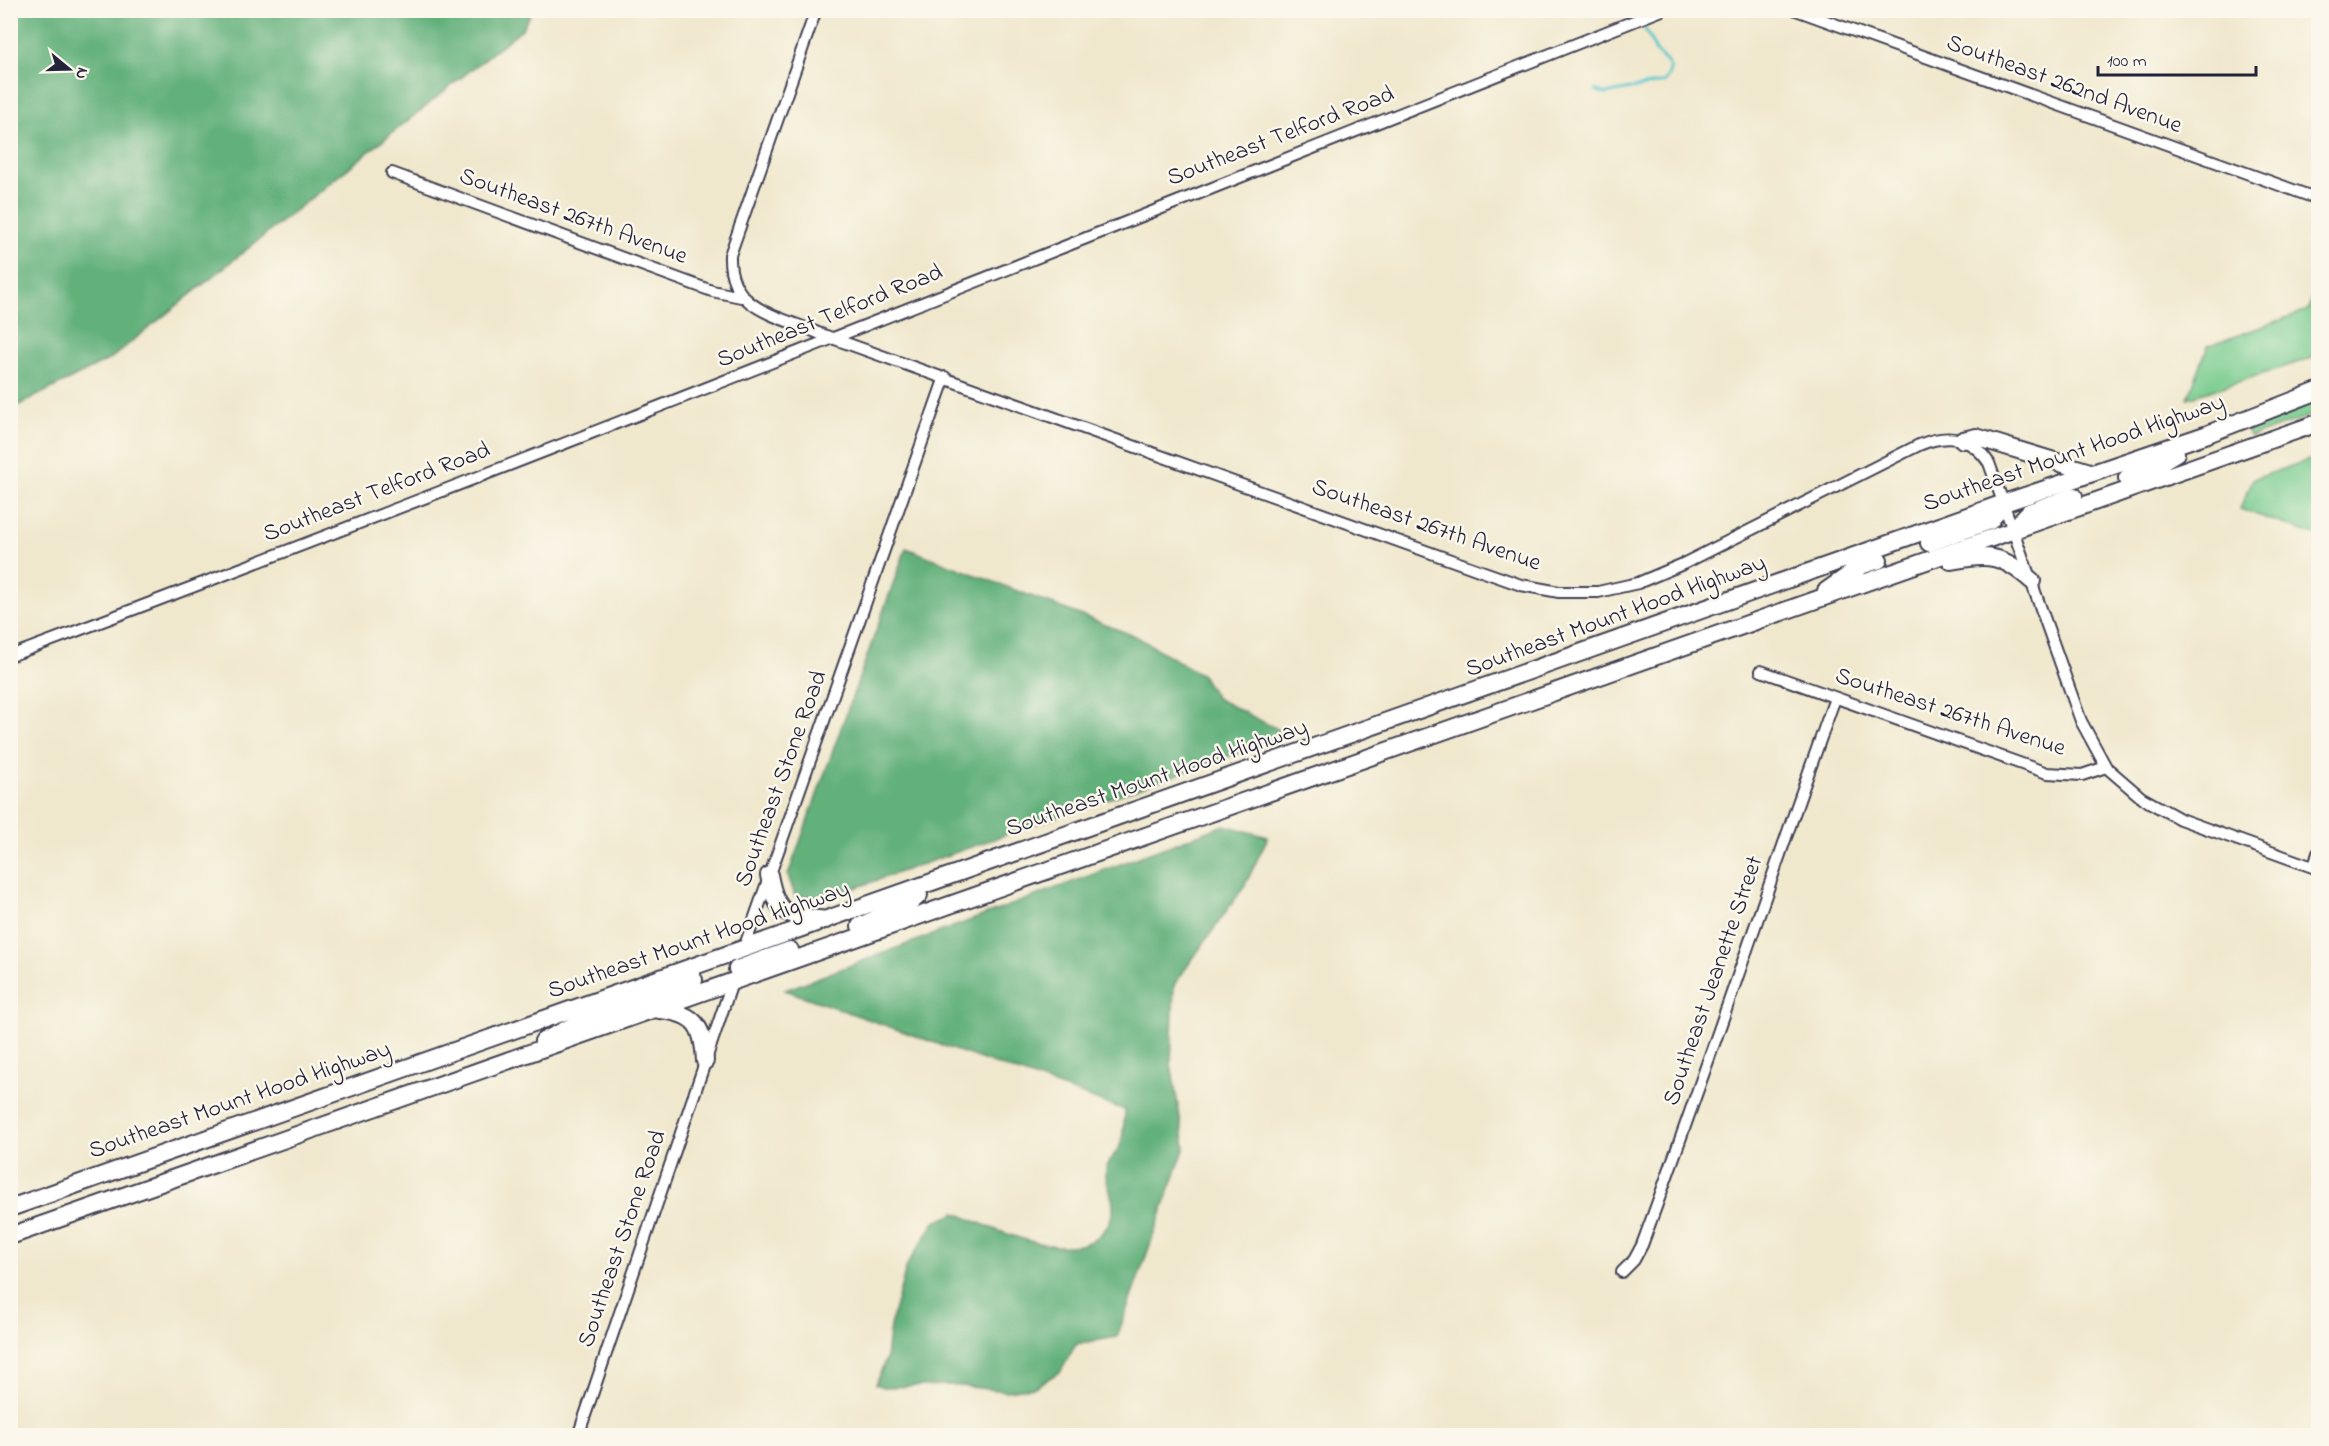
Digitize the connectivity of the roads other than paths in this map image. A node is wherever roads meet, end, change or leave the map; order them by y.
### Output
1 (816, 10) edge
2 (1662, 10) edge
3 (1796, 10) edge
4 (392, 173) dead end
5 (2319, 199) edge
6 (741, 297) junction
7 (834, 338) junction
8 (945, 377) junction
9 (2319, 391) edge
10 (2319, 423) edge
11 (2205, 435) junction
12 (1964, 440) junction
13 (2093, 474) junction
14 (2004, 503) junction
15 (2013, 529) junction
16 (1908, 568) junction
17 (2032, 581) junction
18 (1808, 603) junction
19 (10, 656) edge
20 (1761, 671) dead end
21 (1835, 698) junction
22 (2106, 767) junction
23 (2319, 853) edge
24 (2316, 868) edge
25 (769, 875) junction
26 (931, 885) junction
27 (830, 920) junction
28 (738, 967) junction
29 (656, 1010) junction
30 (524, 1056) junction
31 (705, 1061) junction
32 (10, 1208) edge
33 (10, 1236) edge
34 (1622, 1272) dead end
35 (578, 1436) edge

1 - 6 street
2 - 7 street, Southeast Telford Road
3 - 5 street, Southeast 262nd Avenue
4 - 6 street, Southeast 267th Avenue
6 - 7 street, Southeast 267th Avenue
7 - 8 street, Southeast 267th Avenue
7 - 19 street, Southeast Telford Road
8 - 12 street, Southeast 267th Avenue
8 - 25 street, Southeast Stone Road
9 - 11 highway, Southeast Mount Hood Highway
10 - 15 highway, Southeast Mount Hood Highway
11 - 13 highway, Southeast Mount Hood Highway
11 - 15 highway
12 - 13 highway
12 - 14 street
13 - 14 highway, Southeast Mount Hood Highway
14 - 15 street
14 - 18 highway
14 - 26 highway, Southeast Mount Hood Highway
15 - 16 highway, Southeast Mount Hood Highway
15 - 17 street
16 - 17 highway
16 - 18 highway, Southeast Mount Hood Highway
17 - 22 street
18 - 28 highway, Southeast Mount Hood Highway
20 - 21 street, Southeast 267th Avenue
21 - 22 street, Southeast 267th Avenue
21 - 34 street, Southeast Jeanette Street
22 - 24 street
23 - 24 street
25 - 27 highway
25 - 28 street, Southeast Stone Road
26 - 27 highway, Southeast Mount Hood Highway
26 - 28 highway
27 - 28 highway, Southeast Mount Hood Highway
28 - 29 highway, Southeast Mount Hood Highway
28 - 30 highway
28 - 31 street, Southeast Stone Road
28 - 32 highway, Southeast Mount Hood Highway
29 - 30 highway, Southeast Mount Hood Highway
29 - 31 highway
30 - 33 highway, Southeast Mount Hood Highway
31 - 35 street, Southeast Stone Road

